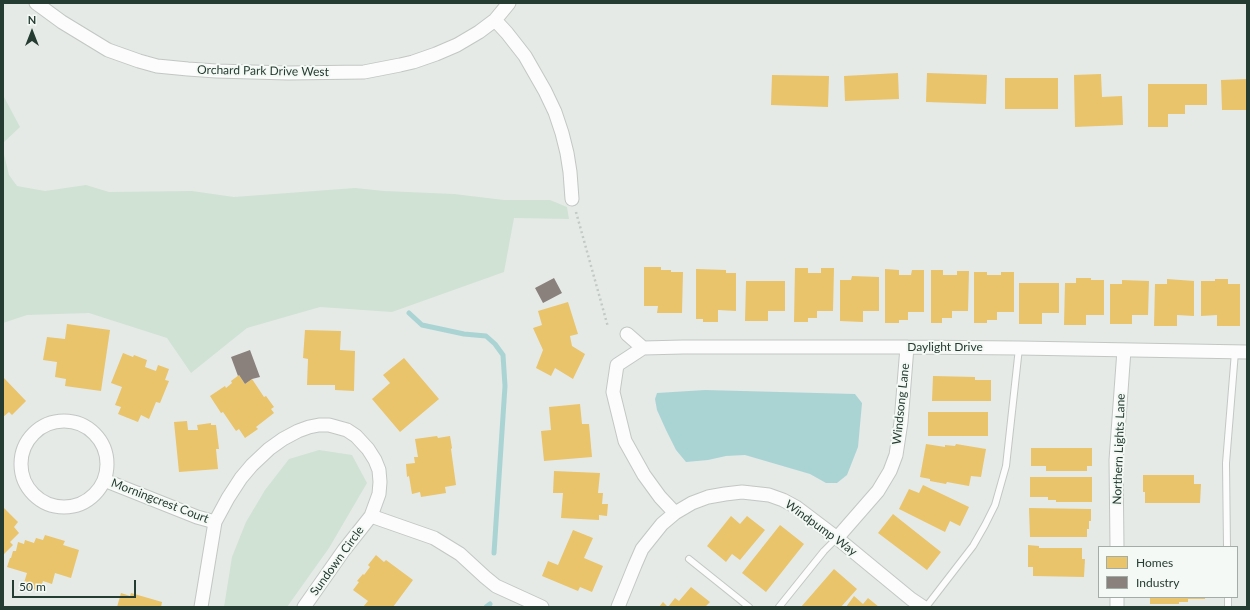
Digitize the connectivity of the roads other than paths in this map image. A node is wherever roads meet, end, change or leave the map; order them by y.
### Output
1 (36, 3) edge
2 (509, 3) edge
3 (494, 20) junction
4 (572, 199) road end
5 (627, 334) dead end
6 (907, 347) junction
7 (643, 348) junction
8 (1019, 348) junction
9 (1124, 350) junction
10 (1241, 352) edge
11 (104, 480) junction
12 (675, 512) junction
13 (371, 516) junction
14 (215, 522) junction
15 (837, 538) junction
16 (1117, 546) edge
17 (1227, 546) edge
18 (689, 559) dead end
19 (201, 607) edge
20 (304, 607) edge
21 (542, 607) edge
22 (618, 607) edge
23 (749, 607) edge
24 (779, 607) edge
25 (925, 607) edge

1 - 3 street, Orchard Park Drive West
2 - 3 street, Orchard Park Drive West
3 - 4 street
5 - 7 street
6 - 7 street, Daylight Drive
6 - 8 street, Daylight Drive
6 - 15 street, Windsong Lane
7 - 12 street
8 - 9 street, Daylight Drive
8 - 25 lane
9 - 10 street, Daylight Drive
9 - 16 street, Northern Lights Lane
10 - 17 lane
11 - 11 street, Morningcrest Court
11 - 14 street, Morningcrest Court
12 - 15 street, Windpump Way
12 - 22 street, Windpump Way
13 - 14 street, Sundown Circle
13 - 20 street, Sundown Circle
13 - 21 street, Sundown Circle
14 - 19 street, Sundown Circle
15 - 24 lane
15 - 25 street, Windpump Way
18 - 23 lane

